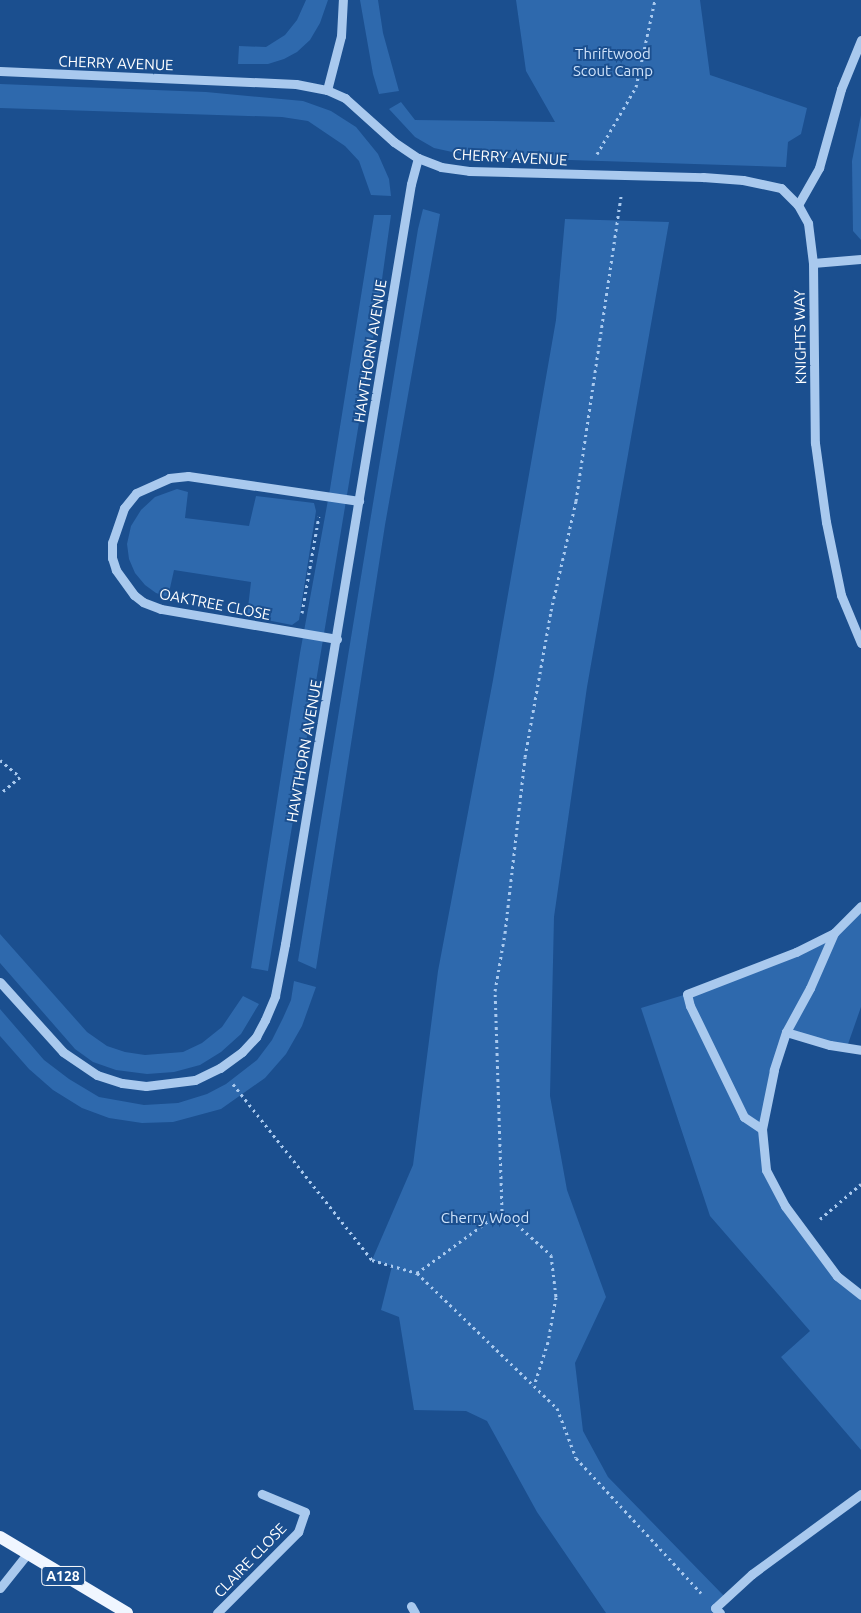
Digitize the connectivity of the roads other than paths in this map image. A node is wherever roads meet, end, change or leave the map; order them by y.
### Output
1 (343, 0) edge
2 (861, 40) edge
3 (0, 71) edge
4 (327, 90) junction
5 (418, 158) junction
6 (798, 204) junction
7 (861, 259) edge
8 (813, 263) junction
9 (359, 501) junction
10 (337, 639) junction
11 (861, 643) edge
12 (861, 906) edge
13 (834, 933) junction
14 (0, 982) edge
15 (786, 1032) junction
16 (861, 1050) edge
17 (762, 1129) junction
18 (861, 1294) edge
19 (262, 1494) dead end
20 (861, 1494) edge
21 (0, 1537) edge
22 (27, 1554) junction
23 (0, 1588) edge
24 (717, 1611) edge
25 (128, 1613) edge
26 (217, 1613) edge

1 - 4 street
2 - 6 street
3 - 4 street, CHERRY AVENUE
4 - 5 street, CHERRY AVENUE
5 - 6 street, CHERRY AVENUE
5 - 9 street, HAWTHORN AVENUE
6 - 8 street, KNIGHTS WAY
7 - 8 street
8 - 11 street, KNIGHTS WAY
9 - 10 street, HAWTHORN AVENUE
9 - 10 street, OAKTREE CLOSE
10 - 14 street, HAWTHORN AVENUE
12 - 13 street
13 - 15 street
13 - 17 street
15 - 16 street
15 - 17 street
17 - 18 street
19 - 26 street, CLAIRE CLOSE
20 - 24 street
21 - 22 main road, A128
22 - 23 street
22 - 25 main road, A128

